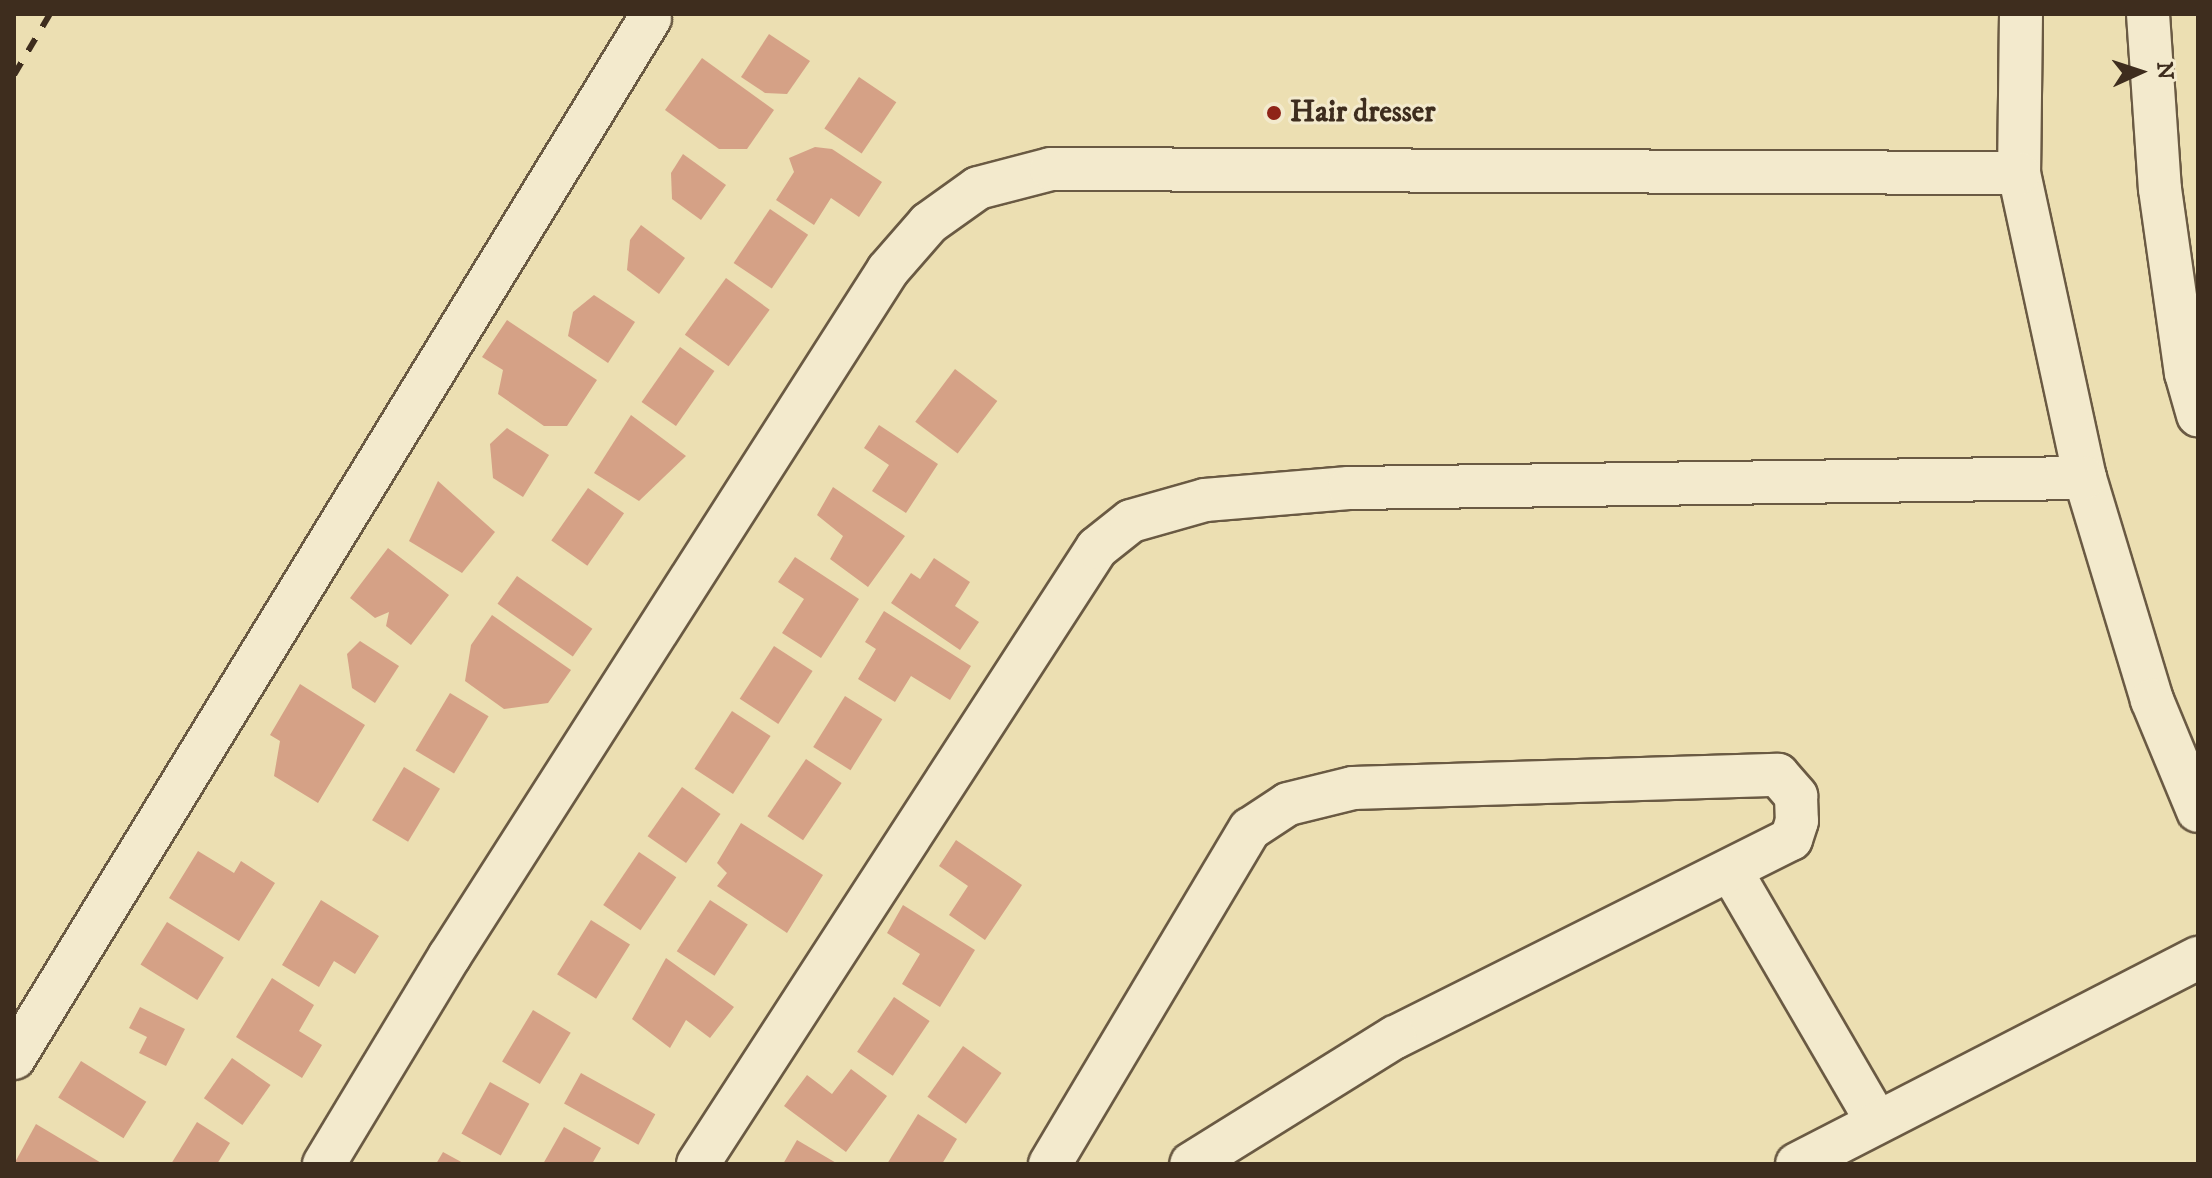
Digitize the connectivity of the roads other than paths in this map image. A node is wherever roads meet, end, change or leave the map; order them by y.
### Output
1 (2021, 14) edge
2 (2148, 14) edge
3 (650, 18) dead end
4 (2019, 173) junction
5 (2198, 415) edge
6 (2085, 478) junction
7 (2198, 811) edge
8 (1731, 871) junction
9 (2198, 958) edge
10 (14, 1058) edge
11 (1876, 1120) junction
12 (324, 1164) edge
13 (698, 1164) edge
14 (1050, 1164) edge
15 (1191, 1164) edge
16 (1797, 1164) edge

1 - 4 street
2 - 5 street
3 - 10 street
4 - 6 street
4 - 12 street
6 - 7 street
6 - 13 street
8 - 11 street
8 - 14 street
8 - 15 street
9 - 11 street
11 - 16 street

